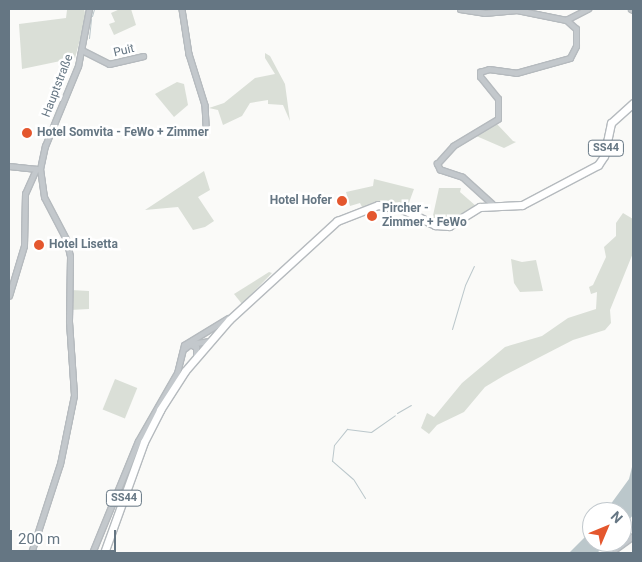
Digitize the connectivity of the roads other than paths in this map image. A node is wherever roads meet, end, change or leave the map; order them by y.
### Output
1 (89, 9) edge
2 (182, 9) edge
3 (460, 9) edge
4 (588, 9) edge
5 (566, 20) junction
6 (82, 50) junction
7 (143, 56) dead end
8 (633, 103) edge
9 (206, 125) dead end
10 (9, 166) edge
11 (38, 169) junction
12 (492, 204) junction
13 (9, 296) edge
14 (242, 307) junction
15 (193, 338) junction
16 (190, 344) junction
17 (206, 344) junction
18 (183, 350) junction
19 (196, 357) junction
20 (633, 536) edge
21 (31, 553) edge
22 (92, 553) edge
23 (104, 553) edge
24 (610, 553) edge

1 - 6 street, Hauptstraße
2 - 9 street
3 - 5 street
4 - 5 street
5 - 12 street
6 - 7 street, Puit
6 - 11 street, Hauptstraße
8 - 12 main road, SS44
10 - 11 street
11 - 13 street
11 - 21 street
12 - 14 main road, SS44
14 - 15 street
14 - 17 main road, SS44
15 - 17 street
15 - 18 street
16 - 17 street
16 - 18 street
16 - 19 street
17 - 19 main road, SS44
18 - 22 street
19 - 23 main road, SS44
20 - 24 street

